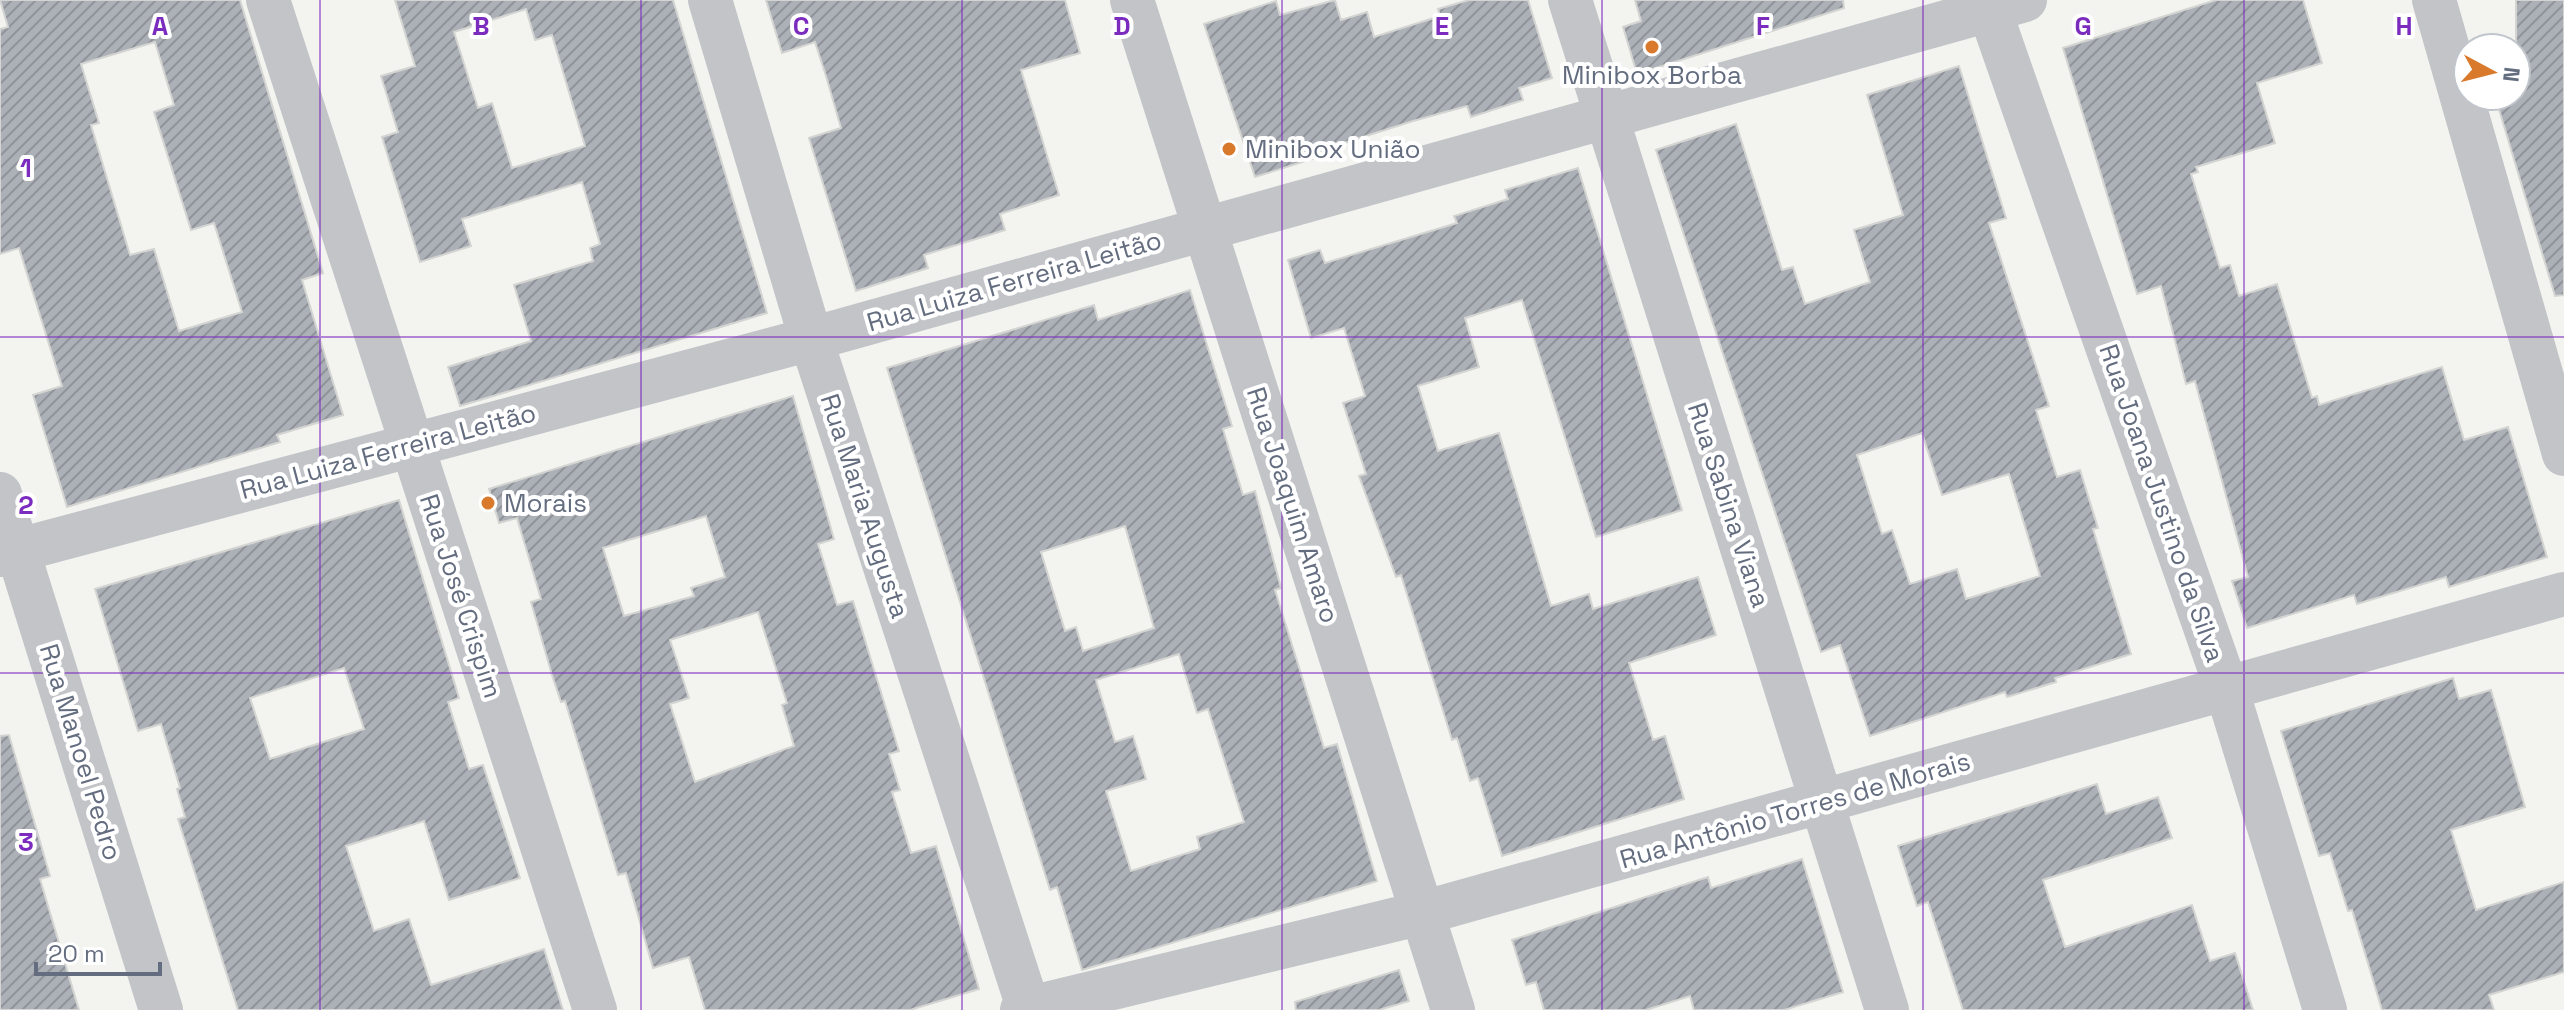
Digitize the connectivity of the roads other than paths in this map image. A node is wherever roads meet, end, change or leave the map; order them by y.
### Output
1 (268, 0) edge
2 (710, 0) edge
3 (1132, 0) edge
4 (1570, 0) edge
5 (2434, 0) edge
6 (2000, 3) edge
7 (1606, 117) junction
8 (1205, 227) junction
9 (811, 339) junction
10 (412, 444) junction
11 (2564, 454) edge
12 (0, 494) edge
13 (9, 553) edge
14 (2564, 594) edge
15 (2226, 687) junction
16 (1823, 803) junction
17 (1422, 913) junction
18 (1026, 1009) edge
19 (161, 1010) edge
20 (595, 1010) edge
21 (1453, 1010) edge
22 (1887, 1010) edge
23 (2325, 1010) edge

1 - 10 street, Rua José Crispim
2 - 9 street, Rua Maria Augusta
3 - 8 street, Rua Joaquim Amaro
4 - 7 street, Rua Sabina Viana
5 - 11 street
6 - 7 street, Rua Luiza Ferreira Leitão
6 - 15 street, Rua Joana Justino da Silva
7 - 8 street, Rua Luiza Ferreira Leitão
7 - 16 street, Rua Sabina Viana
8 - 9 street, Rua Luiza Ferreira Leitão
8 - 17 street, Rua Joaquim Amaro
9 - 10 street, Rua Luiza Ferreira Leitão
9 - 18 street, Rua Maria Augusta
10 - 13 street, Rua Luiza Ferreira Leitão
10 - 20 street, Rua José Crispim
12 - 13 street, Rua Manoel Pedro
13 - 19 street, Rua Manoel Pedro
14 - 15 street, Rua Antônio Torres de Morais
15 - 16 street, Rua Antônio Torres de Morais
15 - 23 street, Rua Joana Justino da Silva
16 - 17 street, Rua Antônio Torres de Morais
16 - 22 street, Rua Sabina Viana
17 - 18 street, Rua Antônio Torres de Morais
17 - 21 street, Rua Joaquim Amaro

